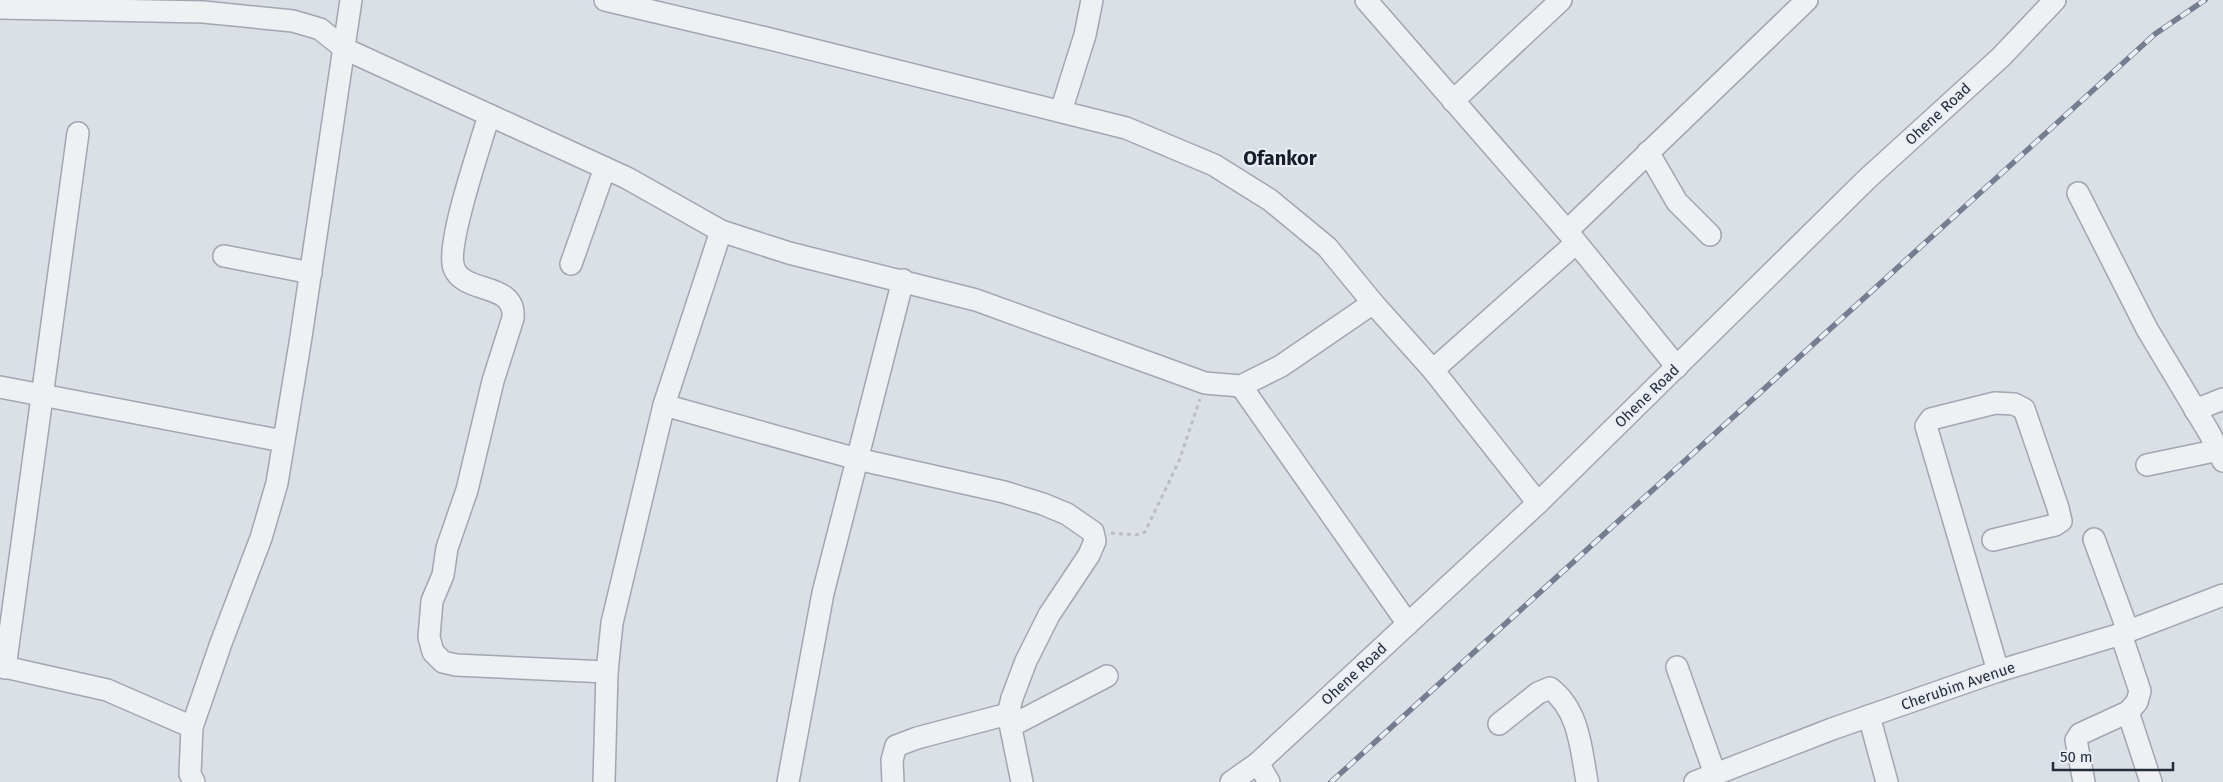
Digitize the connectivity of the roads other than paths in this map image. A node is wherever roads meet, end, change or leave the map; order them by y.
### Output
1 (352, 0) edge
2 (605, 0) edge
3 (1092, 0) edge
4 (1366, 0) edge
5 (1561, 0) edge
6 (1807, 0) edge
7 (2055, 0) edge
8 (0, 8) edge
9 (345, 49) junction
10 (1454, 101) junction
11 (1060, 111) junction
12 (489, 116) junction
13 (78, 133) dead end
14 (1648, 152) junction
15 (606, 168) junction
16 (2078, 193) dead end
17 (721, 231) junction
18 (1710, 235) dead end
19 (1571, 237) junction
20 (224, 256) dead end
21 (571, 264) dead end
22 (311, 273) junction
23 (903, 280) junction
24 (1373, 303) junction
25 (1677, 367) junction
26 (1433, 370) junction
27 (1241, 386) junction
28 (0, 387) edge
29 (43, 394) junction
30 (2223, 399) edge
31 (664, 405) junction
32 (2195, 410) junction
33 (283, 440) junction
34 (2221, 456) edge
35 (857, 459) junction
36 (2147, 465) dead end
37 (1538, 503) junction
38 (2094, 539) dead end
39 (1993, 540) dead end
40 (2223, 595) edge
41 (1408, 624) junction
42 (2124, 632) junction
43 (2, 667) edge
44 (1677, 667) dead end
45 (1998, 671) junction
46 (607, 672) junction
47 (1107, 676) dead end
48 (2128, 712) junction
49 (1869, 716) junction
50 (1010, 720) junction
51 (1499, 724) dead end
52 (192, 727) junction
53 (1258, 763) junction
54 (1716, 774) junction
55 (194, 782) edge
56 (604, 782) edge
57 (788, 782) edge
58 (894, 782) edge
59 (1022, 782) edge
60 (1231, 782) edge
61 (1269, 782) edge
62 (1587, 782) edge
63 (1695, 782) edge
64 (1887, 782) edge
65 (2084, 782) edge
66 (2151, 782) edge

1 - 9 street
2 - 11 street
3 - 11 street
4 - 10 street
5 - 10 street
6 - 14 street
7 - 25 street, Ohene Road
8 - 9 street
9 - 12 street
9 - 22 street
10 - 19 street
11 - 24 street
12 - 15 street
12 - 46 street
13 - 29 street
14 - 18 street
14 - 19 street
15 - 17 street
15 - 21 street
16 - 32 street
17 - 23 street
17 - 31 street
19 - 25 street
19 - 26 street
20 - 22 street
22 - 33 street
23 - 27 street
23 - 35 street
24 - 26 street
24 - 27 street
25 - 37 street, Ohene Road
26 - 37 street
27 - 41 street
28 - 29 street
29 - 33 street
29 - 43 street
30 - 32 street
31 - 35 street
31 - 46 street
32 - 34 street
33 - 52 street
34 - 36 street
35 - 50 street
35 - 57 street
37 - 41 street, Ohene Road
38 - 42 street
39 - 45 street
40 - 42 street, Cherubim Avenue
41 - 53 street, Ohene Road
42 - 45 street, Cherubim Avenue
42 - 48 street
43 - 52 street
44 - 54 street
45 - 49 street, Cherubim Avenue
46 - 56 street
47 - 50 street
48 - 65 street
48 - 66 street
49 - 54 street, Cherubim Avenue
49 - 64 street
50 - 58 street
50 - 59 street
51 - 62 street
52 - 55 street
53 - 60 street, Ohene Road
53 - 61 street
54 - 63 street, Cherubim Avenue

